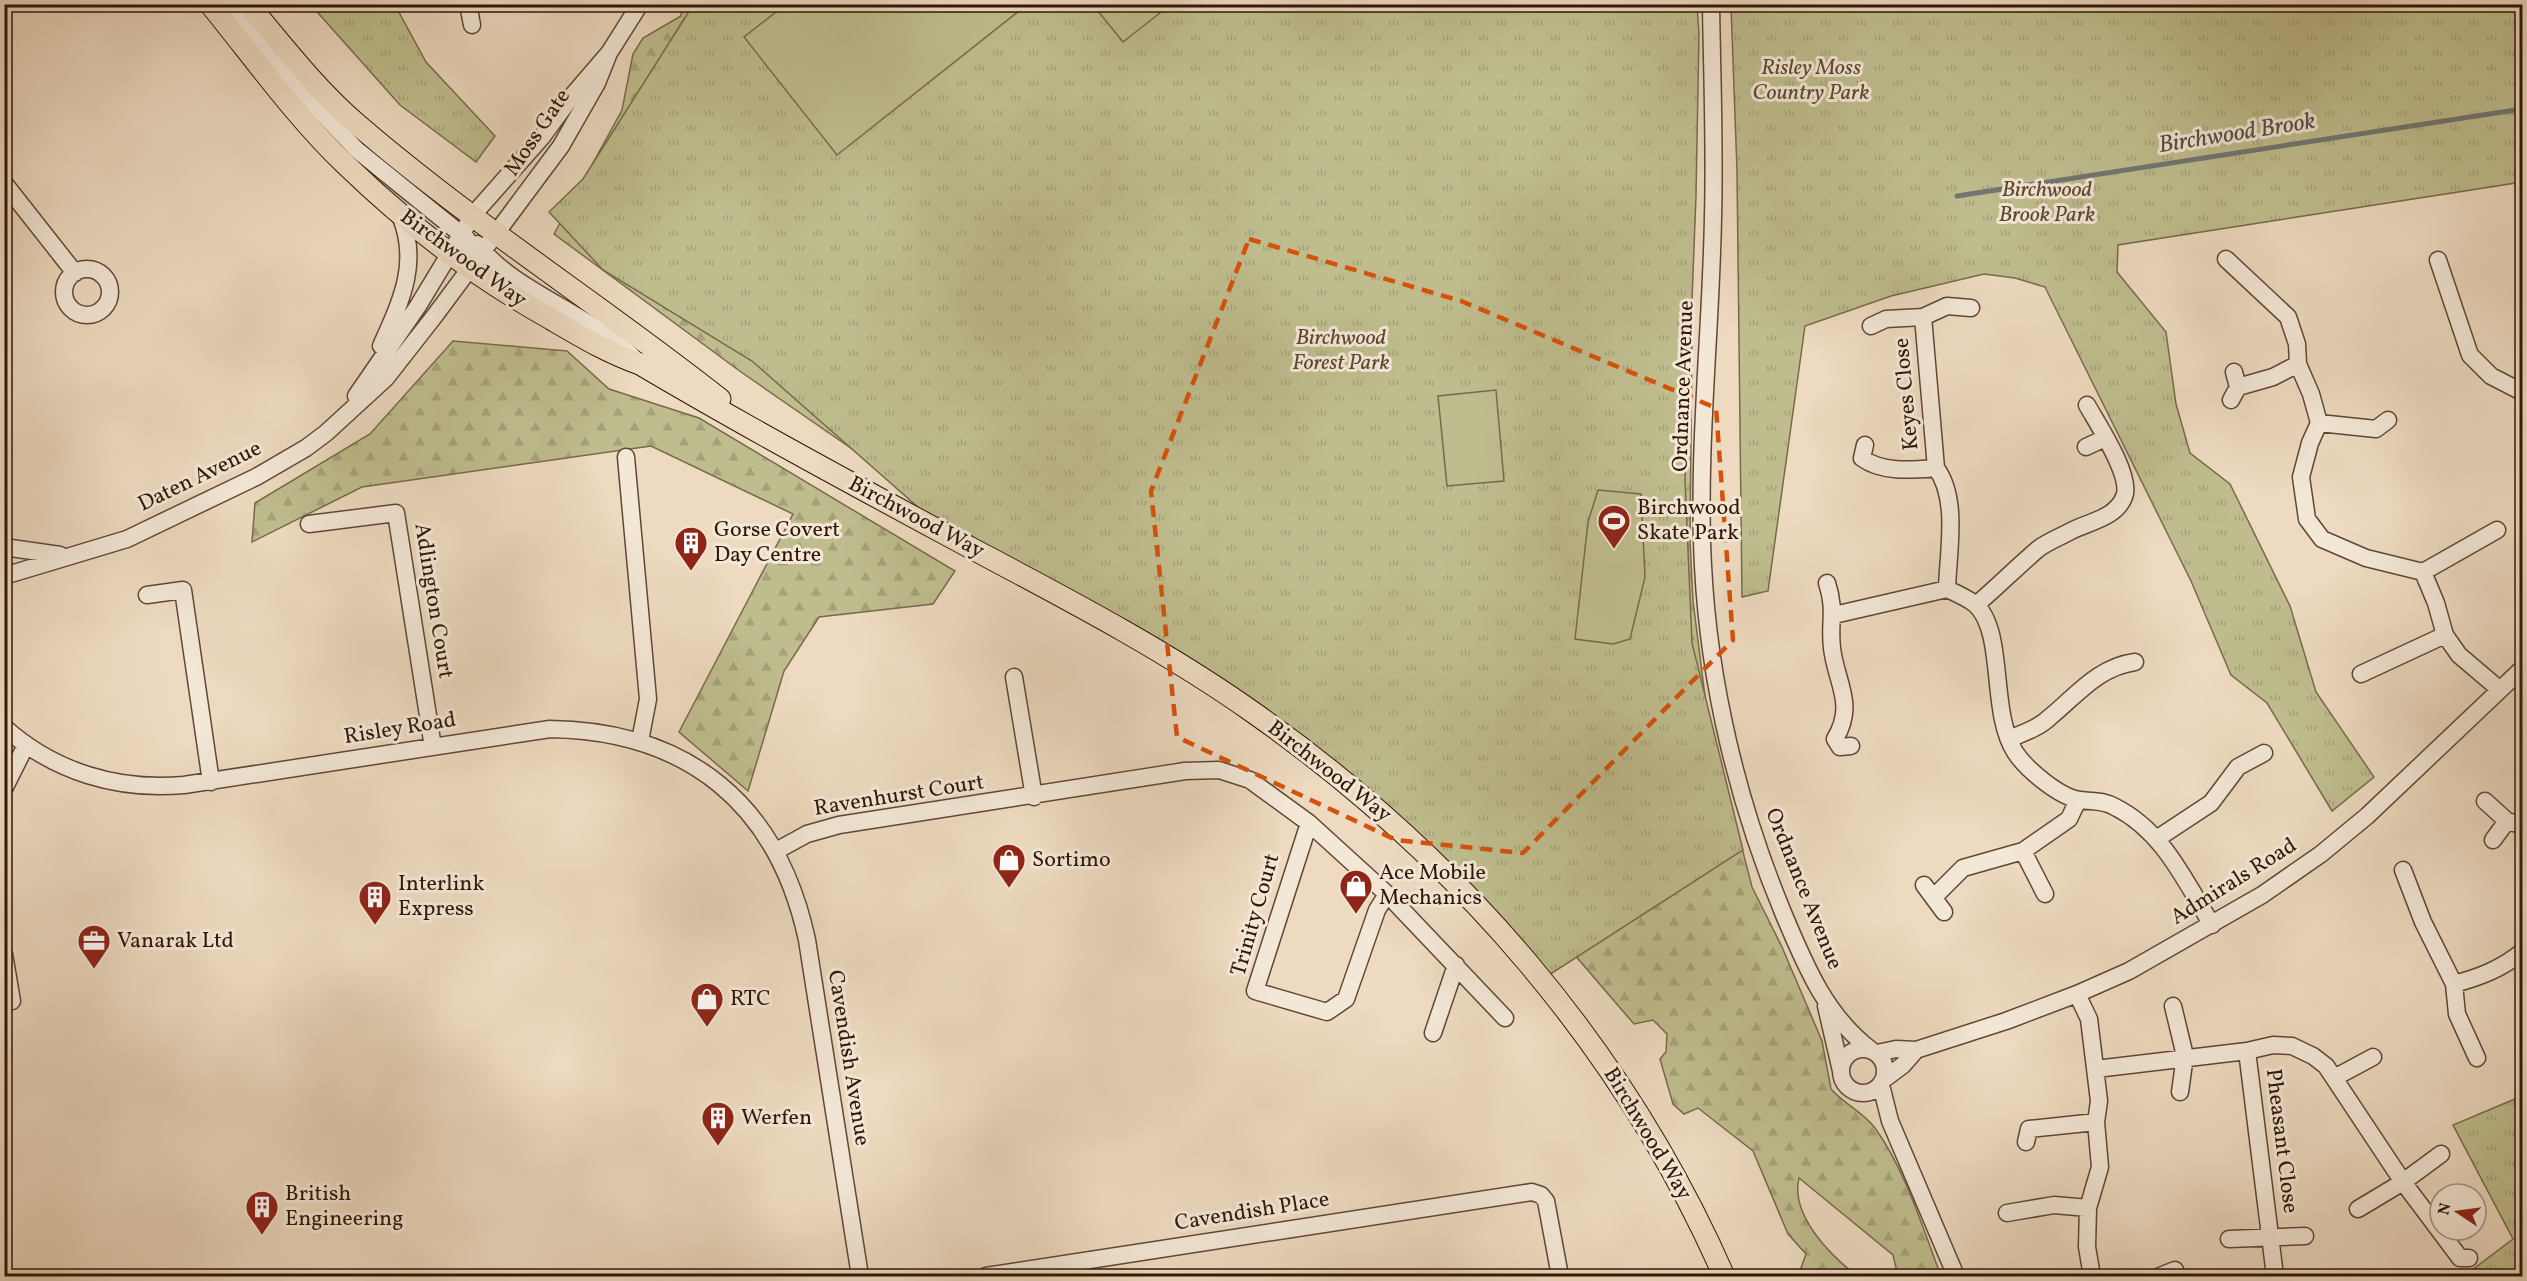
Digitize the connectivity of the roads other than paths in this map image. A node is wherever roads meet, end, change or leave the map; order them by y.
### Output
1 (210, 4) edge
2 (233, 4) edge
3 (248, 4) edge
4 (468, 4) edge
5 (640, 4) edge
6 (1711, 4) edge
7 (472, 25) dead end
8 (609, 53) junction
9 (4, 183) edge
10 (400, 215) junction
11 (473, 215) junction
12 (461, 234) junction
13 (489, 243) junction
14 (448, 253) junction
15 (2226, 259) dead end
16 (2438, 260) dead end
17 (470, 269) junction
18 (75, 273) dead end
19 (1971, 308) dead end
20 (1923, 317) junction
21 (1871, 326) dead end
22 (640, 364) junction
23 (2298, 364) junction
24 (365, 383) junction
25 (2234, 386) dead end
26 (2523, 392) edge
27 (2087, 405) dead end
28 (344, 416) junction
29 (2388, 420) dead end
30 (2319, 423) junction
31 (2105, 438) junction
32 (773, 440) junction
33 (1865, 445) dead end
34 (2086, 447) dead end
35 (626, 458) dead end
36 (1936, 468) junction
37 (309, 524) dead end
38 (2502, 530) dead end
39 (4, 547) edge
40 (65, 555) junction
41 (2423, 572) junction
42 (4, 576) edge
43 (1827, 583) dead end
44 (1947, 589) junction
45 (147, 595) dead end
46 (1976, 605) junction
47 (1834, 615) junction
48 (2445, 635) junction
49 (2138, 661) dead end
50 (2523, 669) edge
51 (2361, 674) dead end
52 (1014, 677) dead end
53 (2499, 689) junction
54 (4, 727) edge
55 (2009, 740) junction
56 (640, 741) junction
57 (26, 745) junction
58 (1851, 746) dead end
59 (433, 747) junction
60 (2264, 753) dead end
61 (211, 782) junction
62 (4, 789) edge
63 (1034, 797) junction
64 (2078, 800) junction
65 (2485, 801) dead end
66 (1309, 823) junction
67 (2515, 823) edge
68 (2158, 838) junction
69 (2493, 840) dead end
70 (776, 850) junction
71 (2023, 850) junction
72 (2403, 870) dead end
73 (1387, 894) junction
74 (2045, 894) dead end
75 (1944, 912) dead end
76 (2212, 925) junction
77 (2523, 952) edge
78 (4, 954) edge
79 (1456, 965) junction
80 (2454, 984) junction
81 (2077, 994) junction
82 (1824, 1000) junction
83 (12, 1001) dead end
84 (2173, 1005) dead end
85 (1505, 1018) dead end
86 (1433, 1033) dead end
87 (1916, 1050) junction
88 (1874, 1051) junction
89 (2247, 1051) junction
90 (2185, 1056) junction
91 (2373, 1057) dead end
92 (2477, 1058) dead end
93 (2096, 1069) junction
94 (1841, 1072) junction
95 (2334, 1078) junction
96 (1882, 1082) junction
97 (1856, 1092) junction
98 (2180, 1092) dead end
99 (1890, 1121) junction
100 (2096, 1122) junction
101 (2026, 1142) dead end
102 (2441, 1154) dead end
103 (2403, 1182) junction
104 (2088, 1208) junction
105 (2358, 1209) dead end
106 (2007, 1213) dead end
107 (2305, 1236) dead end
108 (2270, 1237) junction
109 (2229, 1239) dead end
110 (2469, 1258) dead end
111 (860, 1276) edge
112 (986, 1276) edge
113 (1560, 1276) edge
114 (1724, 1276) edge
115 (1956, 1276) edge
116 (2092, 1276) edge
117 (2275, 1276) edge

1 - 10 main road, Birchwood Way
2 - 12 street
3 - 11 main road, Birchwood Way
4 - 7 street
5 - 8 street, Moss Gate
6 - 82 street, Ordnance Avenue
8 - 11 street, Moss Gate
8 - 13 street, Moss Gate
9 - 18 street
10 - 14 main road, Birchwood Way
10 - 24 street
11 - 12 street, Daten Avenue
11 - 13 main road, Birchwood Way
12 - 14 street, Daten Avenue
12 - 17 street
13 - 17 street, Daten Avenue
13 - 22 street
13 - 32 main road, Birchwood Way
14 - 17 main road, Birchwood Way
14 - 24 street, Daten Avenue
15 - 23 street
16 - 26 street
17 - 22 main road, Birchwood Way
17 - 28 street, Daten Avenue
19 - 20 street, Keyes Close
20 - 21 street, Keyes Close
20 - 36 street, Keyes Close
22 - 32 main road, Birchwood Way
23 - 25 street
23 - 30 street
24 - 28 street, Daten Avenue
27 - 31 street
28 - 40 street, Daten Avenue
29 - 30 street
30 - 41 street
31 - 34 street
31 - 46 street
32 - 114 main road, Birchwood Way
33 - 36 street, Keyes Close
35 - 56 street
36 - 44 street, Keyes Close
37 - 59 street, Adlington Court
38 - 41 street
39 - 40 street, Daten Avenue
40 - 42 street, Daten Avenue
41 - 48 street
43 - 47 street
44 - 46 street
44 - 47 street
45 - 61 street
46 - 55 street
47 - 58 street
48 - 51 street
48 - 53 street
49 - 55 street
50 - 53 street, Admirals Road
52 - 63 street
53 - 76 street, Admirals Road
54 - 57 street, Risley Road
55 - 64 street
56 - 59 street, Risley Road
56 - 70 street, Risley Road
57 - 61 street, Risley Road
57 - 62 street
59 - 61 street, Risley Road
60 - 68 street
63 - 66 street, Ravenhurst Court
63 - 70 street, Ravenhurst Court
64 - 68 street
64 - 71 street
65 - 67 street
66 - 73 street
66 - 73 street, Trinity Court
67 - 69 street
68 - 76 street
70 - 111 street, Cavendish Avenue
71 - 74 street
71 - 75 street
72 - 80 street
73 - 79 street
76 - 81 street, Admirals Road
77 - 80 street
78 - 83 street
79 - 85 street
79 - 86 street
80 - 92 street
81 - 87 street, Admirals Road
81 - 93 street
82 - 88 street, Ordnance Avenue
82 - 94 street, Ordnance Avenue
84 - 90 street
87 - 88 street, Admirals Road
87 - 96 street, Admirals Road
88 - 94 street
88 - 96 street
89 - 90 street
89 - 95 street
89 - 108 street, Pheasant Close
90 - 93 street
90 - 98 street
91 - 95 street
93 - 100 street
94 - 97 street
95 - 103 street
96 - 97 street
96 - 99 street
97 - 99 street
99 - 115 street
100 - 101 street
100 - 104 street
102 - 103 street
103 - 105 street
103 - 110 street
104 - 106 street
104 - 116 street
107 - 108 street, Pheasant Close
108 - 109 street, Pheasant Close
108 - 117 street, Pheasant Close
112 - 113 street, Cavendish Place

